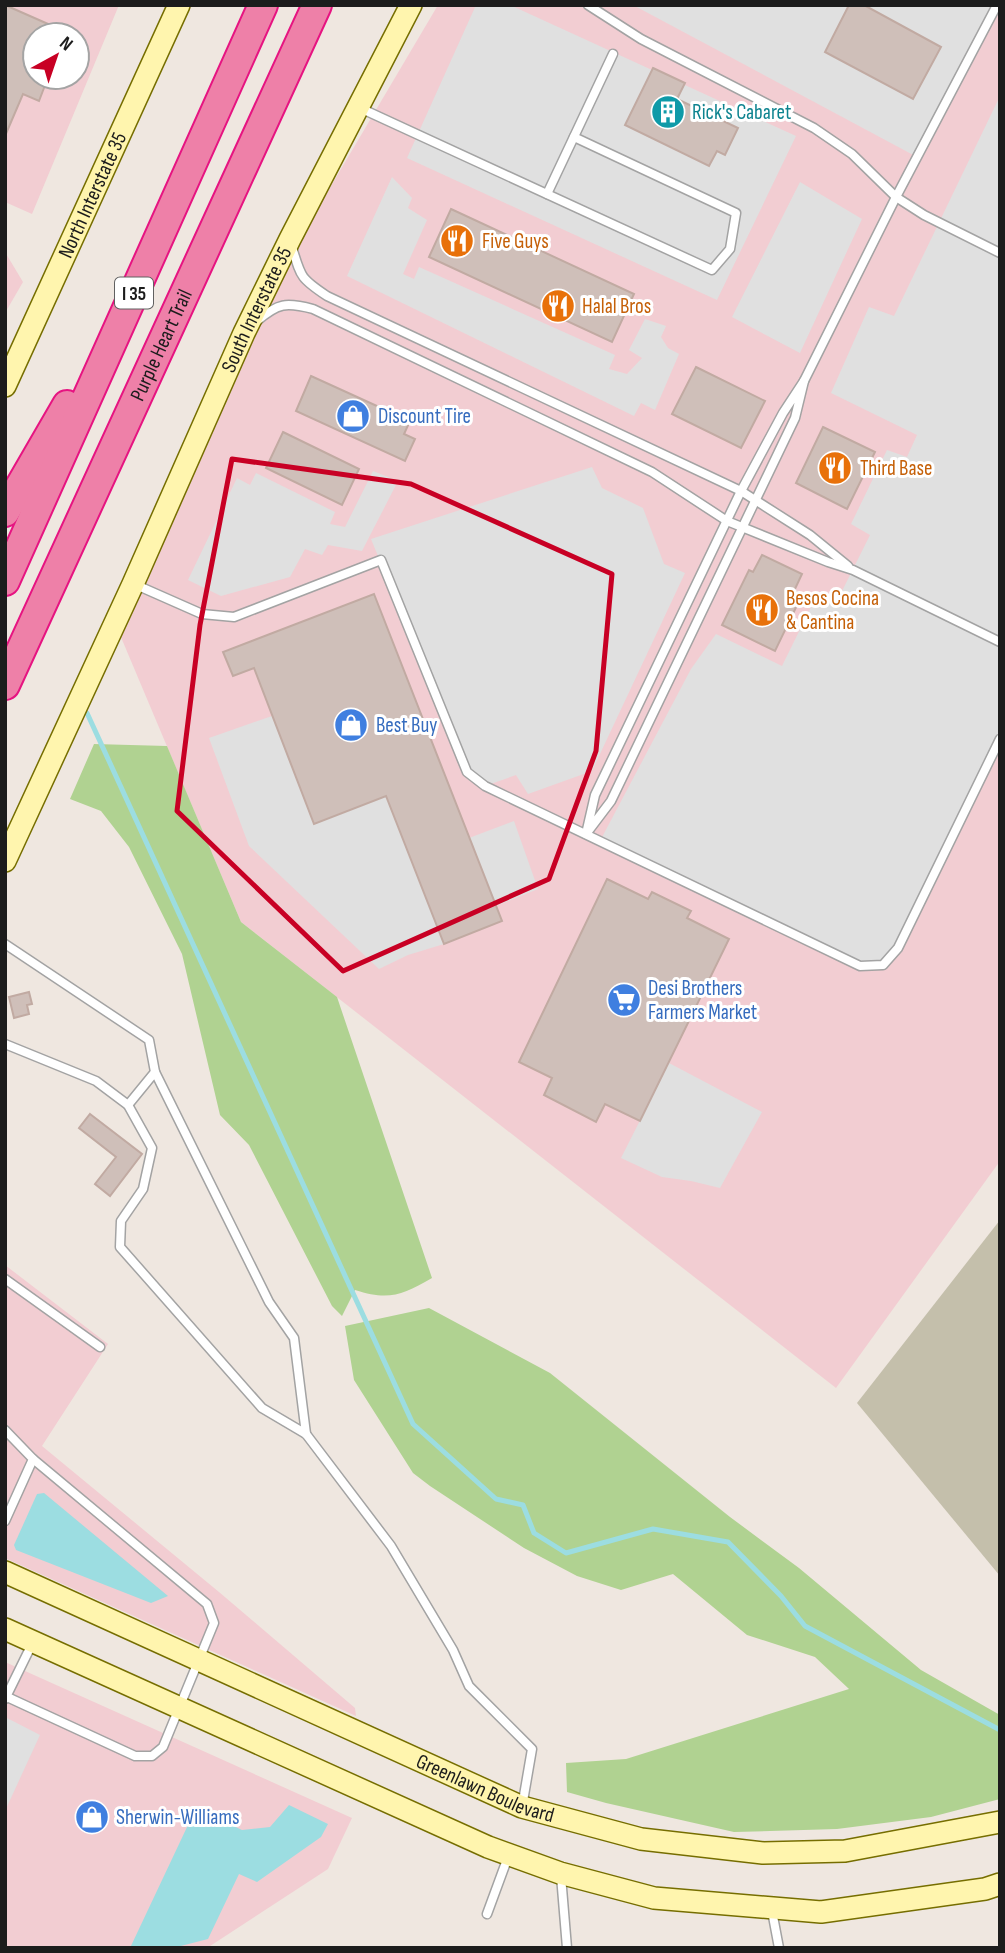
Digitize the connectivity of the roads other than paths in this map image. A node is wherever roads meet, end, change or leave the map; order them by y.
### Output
1 (179, 5) edge
2 (263, 5) edge
3 (317, 5) edge
4 (411, 5) edge
5 (588, 5) edge
6 (997, 5) edge
7 (613, 54) dead end
8 (357, 106) junction
9 (574, 137) junction
10 (547, 194) junction
11 (896, 197) junction
12 (290, 239) junction
13 (1000, 253) edge
14 (145, 269) junction
15 (244, 333) junction
16 (8, 373) edge
17 (804, 381) junction
18 (741, 491) junction
19 (756, 500) junction
20 (5, 512) edge
21 (727, 521) junction
22 (743, 527) junction
23 (853, 570) junction
24 (5, 581) edge
25 (133, 584) junction
26 (1000, 642) edge
27 (5, 685) edge
28 (1000, 739) edge
29 (586, 834) junction
30 (5, 861) edge
31 (5, 944) edge
32 (5, 1044) edge
33 (155, 1072) junction
34 (128, 1105) junction
35 (5, 1279) edge
36 (100, 1347) dead end
37 (5, 1430) edge
38 (306, 1434) junction
39 (33, 1459) junction
40 (5, 1521) edge
41 (5, 1572) edge
42 (5, 1629) edge
43 (33, 1642) junction
44 (200, 1662) junction
45 (6, 1697) edge
46 (179, 1708) junction
47 (522, 1807) junction
48 (1000, 1822) edge
49 (509, 1854) junction
50 (561, 1873) junction
51 (1000, 1885) edge
52 (772, 1908) junction
53 (487, 1914) dead end
54 (567, 1948) edge
55 (779, 1948) edge

1 - 16 main road, North Interstate 35
2 - 14 highway, I 35
3 - 27 highway, Purple Heart Trail / I 35
4 - 8 main road, South Interstate 35
5 - 11 lane
6 - 11 lane
7 - 9 lane
8 - 10 lane
8 - 12 main road, South Interstate 35
9 - 10 lane
9 - 10 lane
11 - 13 lane
11 - 17 lane
12 - 15 main road, South Interstate 35
12 - 18 lane
14 - 20 highway
14 - 24 highway, I 35
15 - 21 lane
15 - 25 main road, South Interstate 35
17 - 18 lane
17 - 19 lane
18 - 19 lane
18 - 21 lane
19 - 22 lane
19 - 23 lane
21 - 22 lane
21 - 29 lane
22 - 23 lane
22 - 29 lane
23 - 26 lane
25 - 29 lane
25 - 30 main road, South Interstate 35
28 - 29 lane
31 - 33 lane
32 - 34 lane
33 - 34 lane
33 - 38 lane
34 - 38 lane
35 - 36 lane
37 - 39 lane
38 - 47 lane
39 - 40 lane
39 - 44 lane
41 - 44 main road, Greenlawn Boulevard
42 - 43 main road
43 - 45 lane
43 - 46 main road
44 - 46 lane
44 - 47 main road, Greenlawn Boulevard
45 - 46 lane
46 - 49 main road
47 - 48 main road, Greenlawn Boulevard
49 - 50 main road
49 - 53 lane
50 - 52 main road
50 - 54 lane
51 - 52 main road
52 - 55 lane

